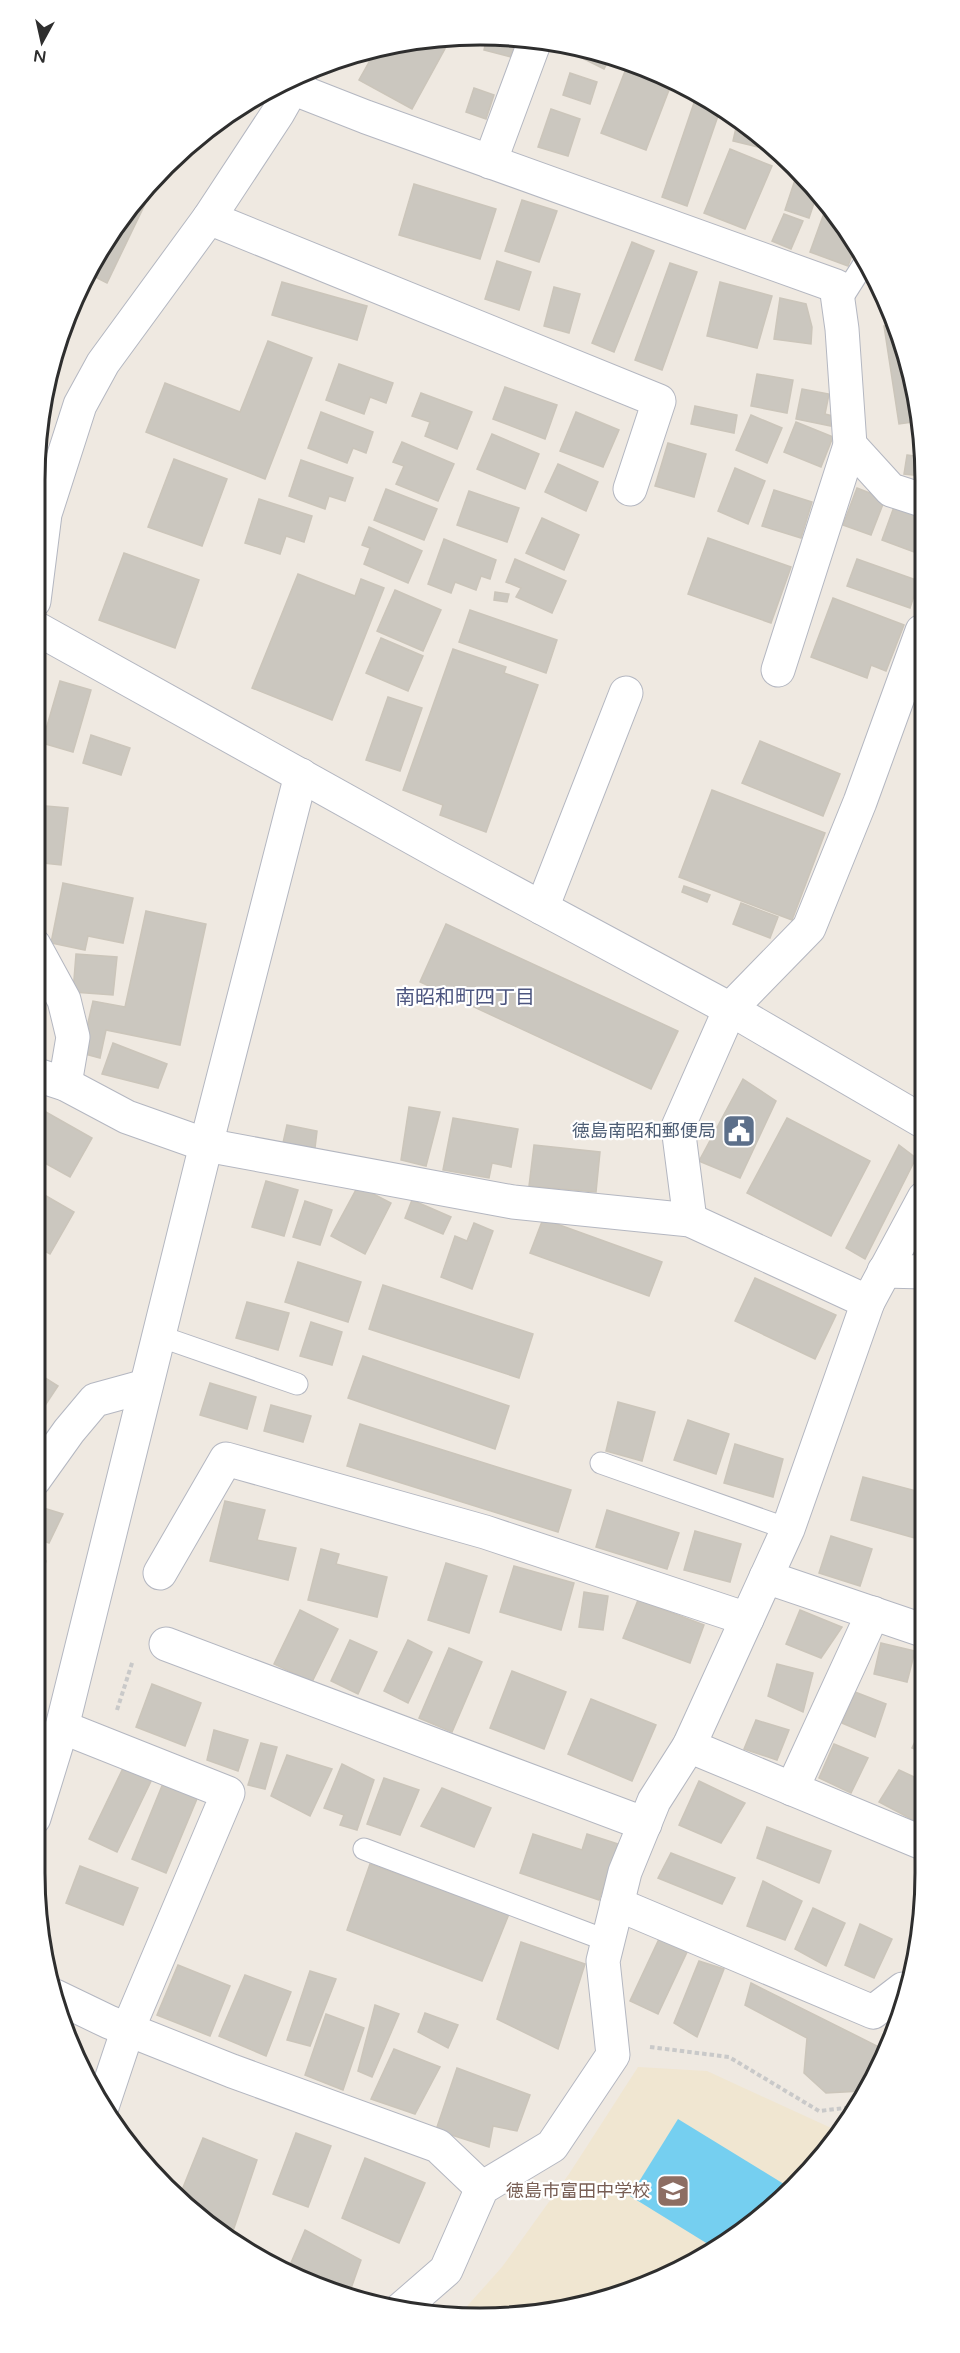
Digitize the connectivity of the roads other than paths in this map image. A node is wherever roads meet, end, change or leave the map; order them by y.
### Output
1 (532, 48) edge
2 (302, 84) edge
3 (292, 88) edge
4 (490, 162) junction
5 (208, 218) junction
6 (860, 269) edge
7 (838, 303) junction
8 (849, 445) junction
9 (630, 489) dead end
10 (915, 498) edge
11 (45, 514) edge
12 (45, 633) edge
13 (915, 650) edge
14 (778, 670) dead end
15 (626, 693) dead end
16 (301, 775) junction
17 (543, 908) junction
18 (45, 965) edge
19 (730, 1009) junction
20 (45, 1077) edge
21 (66, 1084) junction
22 (915, 1117) edge
23 (206, 1145) junction
24 (915, 1214) edge
25 (690, 1220) junction
26 (884, 1271) junction
27 (915, 1272) edge
28 (868, 1302) junction
29 (159, 1336) junction
30 (297, 1384) dead end
31 (146, 1386) junction
32 (601, 1463) dead end
33 (45, 1465) edge
34 (788, 1529) junction
35 (160, 1573) dead end
36 (766, 1577) junction
37 (873, 1613) junction
38 (747, 1618) junction
39 (915, 1628) edge
40 (166, 1644) dead end
41 (62, 1727) junction
42 (689, 1746) junction
43 (45, 1782) edge
44 (792, 1789) junction
45 (645, 1824) junction
46 (915, 1840) edge
47 (364, 1849) dead end
48 (617, 1904) junction
49 (608, 1941) junction
50 (899, 1989) edge
51 (64, 2000) edge
52 (128, 2029) junction
53 (106, 2095) edge
54 (482, 2188) junction
55 (409, 2302) edge

1 - 4 street
2 - 4 street
3 - 5 street
4 - 7 street
5 - 9 street
5 - 11 street
6 - 7 lane
7 - 8 street
8 - 10 street
8 - 14 street
12 - 16 street
13 - 19 street
15 - 17 street
16 - 17 street
16 - 23 street
17 - 19 street
18 - 21 street
19 - 22 street
19 - 25 street
20 - 21 street
21 - 23 street
23 - 25 street
23 - 29 street
24 - 26 street
25 - 28 street
26 - 27 street
26 - 28 street
28 - 34 street
29 - 30 lane
29 - 31 street
31 - 33 street
31 - 41 street
32 - 34 lane
34 - 36 street
35 - 38 street
36 - 37 street
36 - 38 street
37 - 39 street
37 - 44 street
38 - 42 street
40 - 45 street
41 - 43 street
41 - 52 street
42 - 44 street
42 - 45 street
44 - 46 street
45 - 48 street
47 - 49 lane
48 - 49 street
48 - 50 street
49 - 54 street
51 - 52 street
52 - 53 street
52 - 54 street
54 - 55 street

